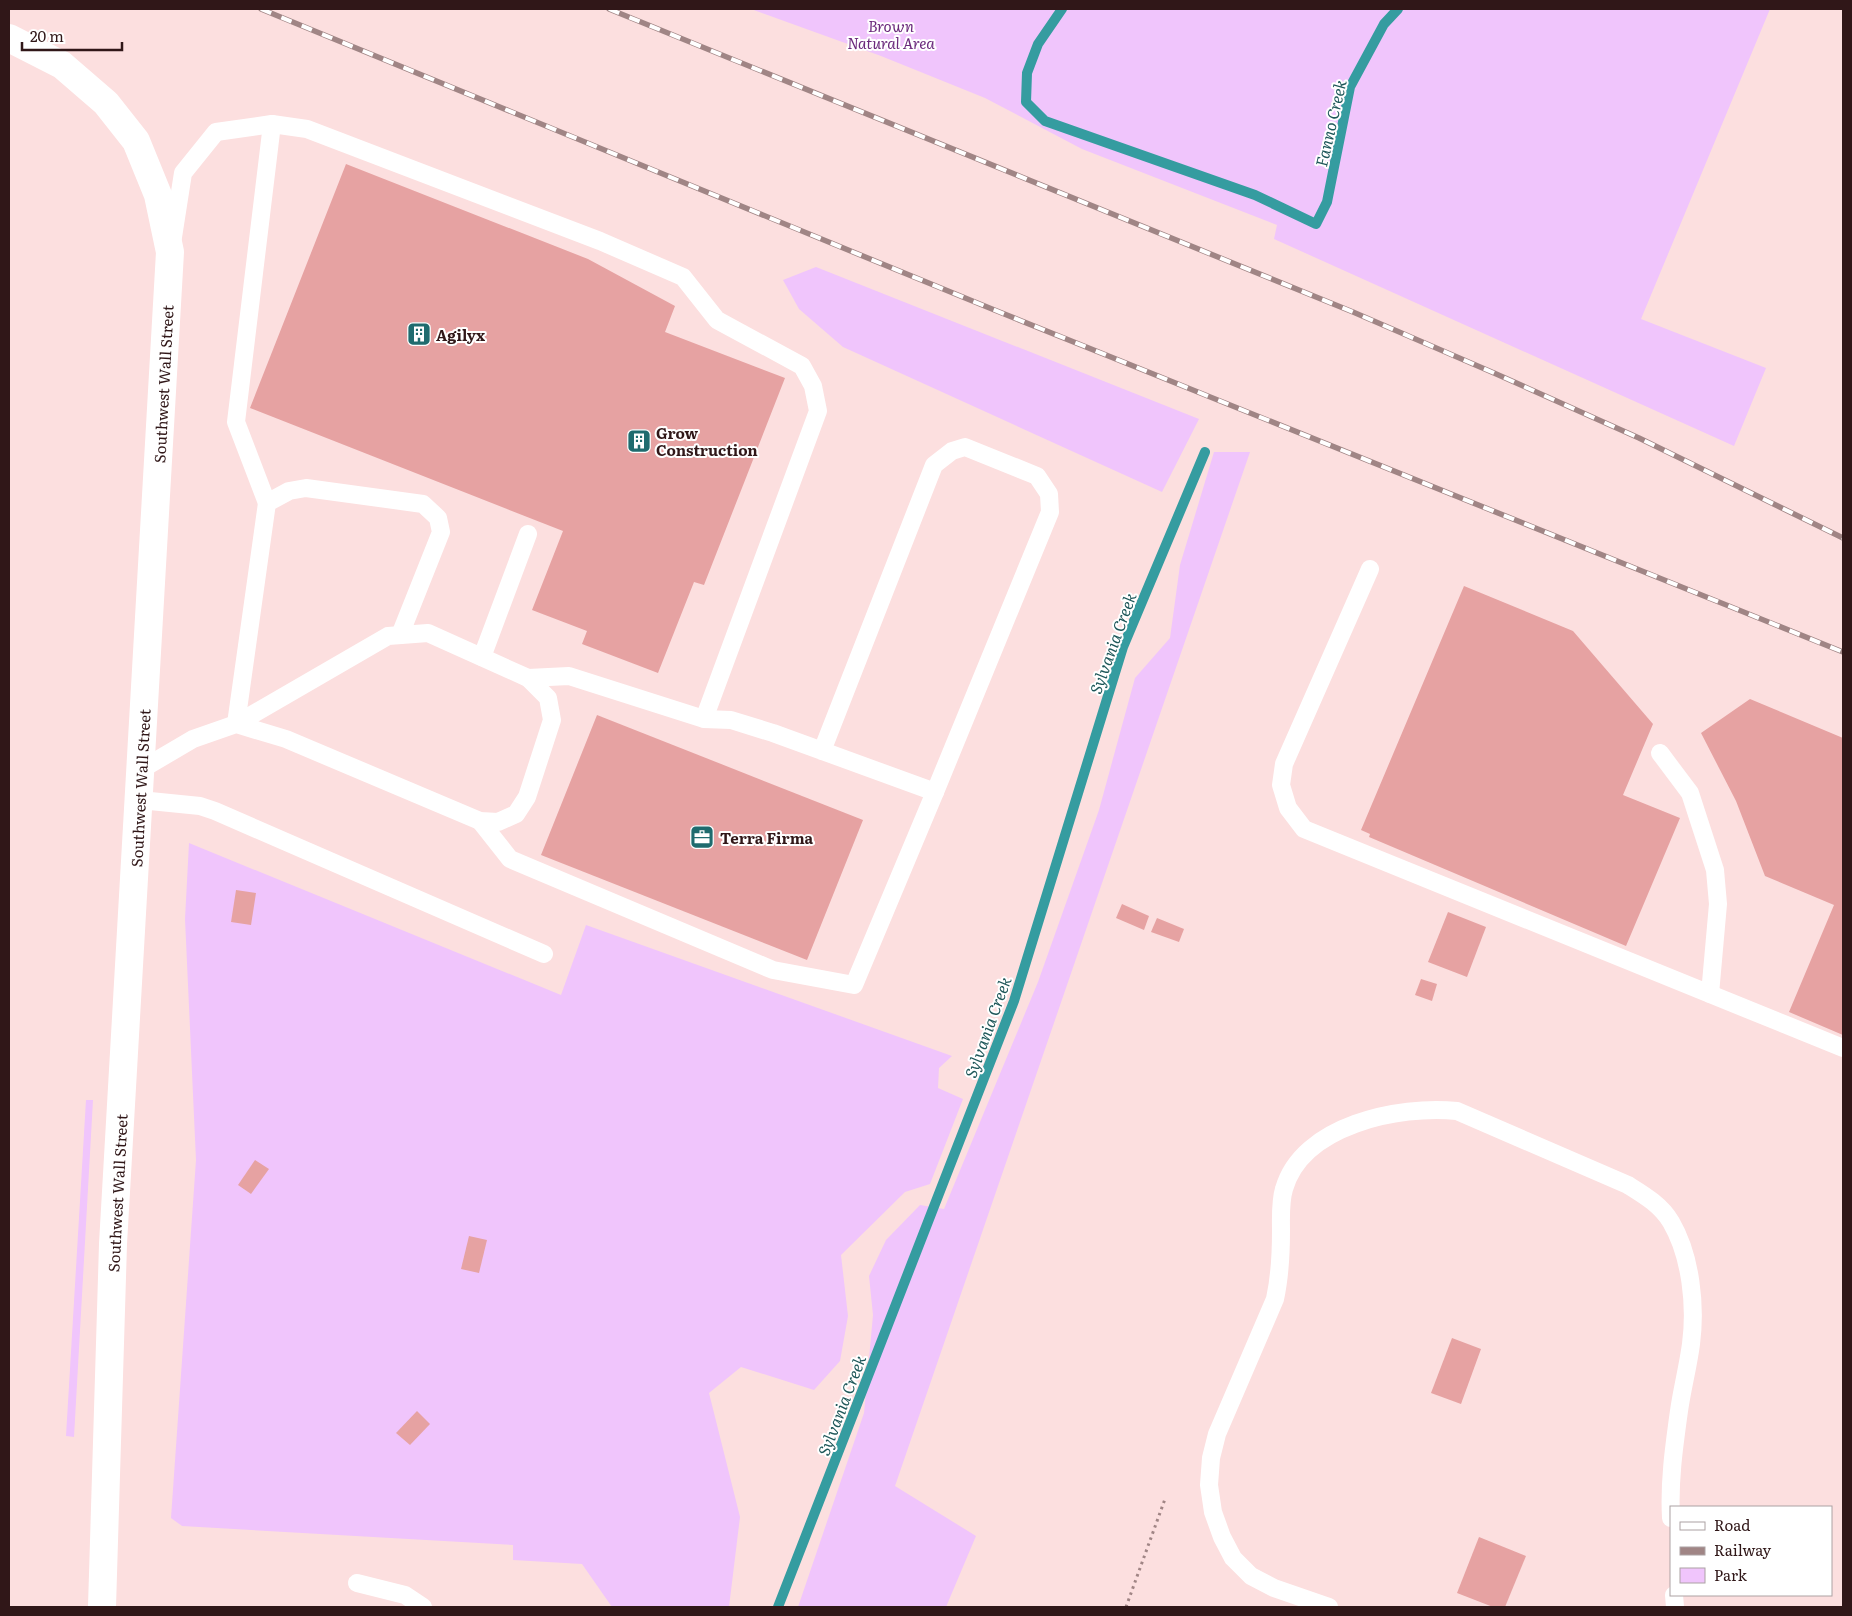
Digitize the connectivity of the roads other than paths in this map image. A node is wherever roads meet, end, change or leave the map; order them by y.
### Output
1 (9, 38) edge
2 (272, 124) junction
3 (170, 252) junction
4 (267, 503) junction
5 (528, 534) dead end
6 (1370, 569) dead end
7 (400, 635) junction
8 (482, 657) junction
9 (528, 678) junction
10 (704, 719) junction
11 (236, 724) junction
12 (822, 751) junction
13 (1660, 753) dead end
14 (142, 769) junction
15 (935, 792) junction
16 (140, 800) junction
17 (480, 822) junction
18 (544, 954) dead end
19 (1710, 994) junction
20 (1843, 1048) edge
21 (1671, 1506) edge
22 (357, 1583) dead end
23 (102, 1607) edge
24 (423, 1607) edge
25 (1329, 1607) edge

1 - 3 street, Southwest Wall Street
2 - 3 lane
2 - 4 lane
2 - 10 lane
3 - 14 street, Southwest Wall Street
4 - 7 lane
4 - 11 lane
5 - 8 lane
6 - 19 lane
7 - 8 lane
7 - 11 lane
8 - 9 lane
9 - 10 lane
9 - 17 lane
10 - 12 lane
11 - 14 lane
11 - 17 lane
12 - 15 lane
12 - 15 lane
13 - 19 lane
14 - 16 street, Southwest Wall Street
15 - 17 lane
16 - 18 lane
16 - 23 street, Southwest Wall Street
19 - 20 lane
21 - 25 lane
22 - 24 lane

